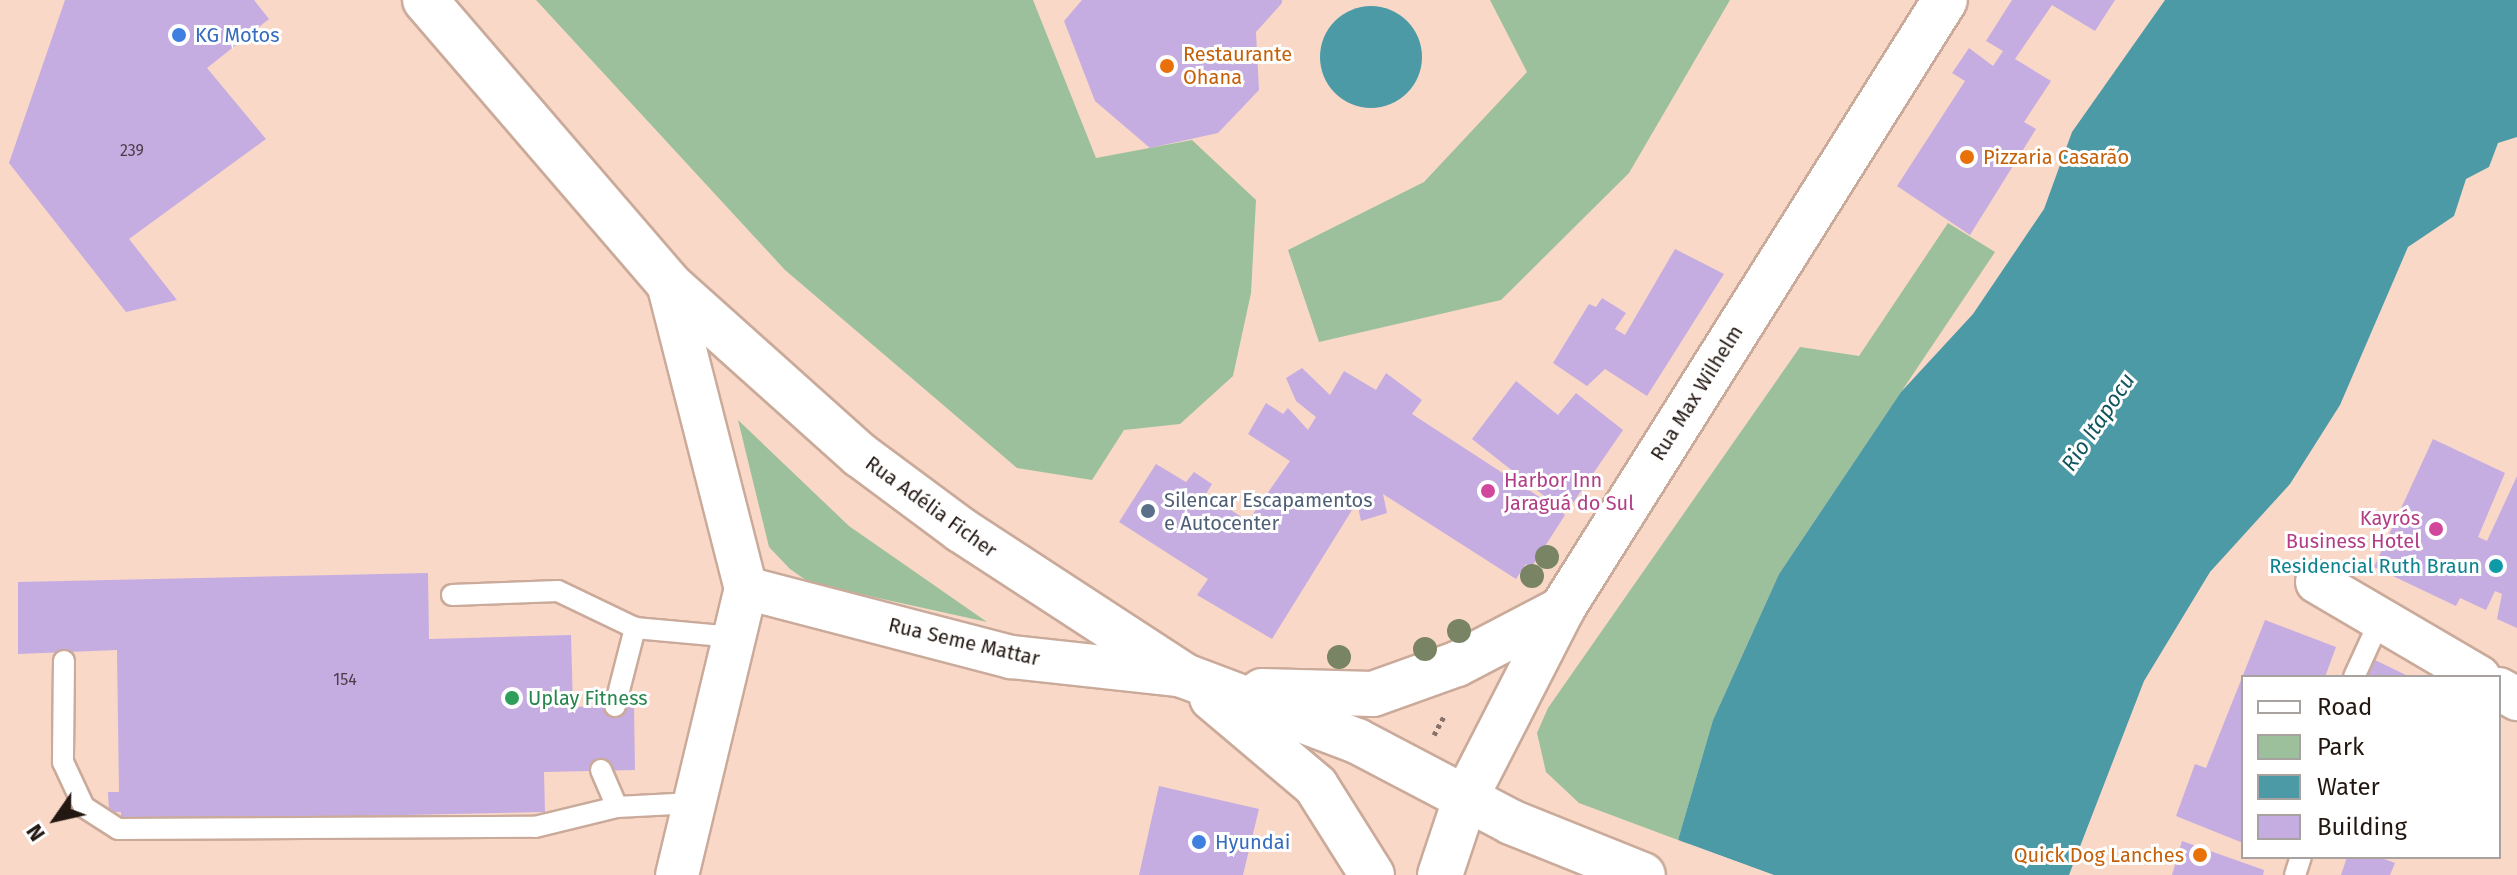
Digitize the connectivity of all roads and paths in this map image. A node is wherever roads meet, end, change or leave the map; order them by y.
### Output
1 (425, 0) edge
2 (1945, 0) edge
3 (668, 283) junction
4 (2317, 582) dead end
5 (746, 588) junction
6 (452, 595) dead end
7 (1562, 609) junction
8 (2380, 620) junction
9 (635, 628) junction
10 (734, 637) junction
11 (64, 661) dead end
12 (2355, 675) edge
13 (2476, 675) edge
14 (1185, 676) junction
15 (615, 706) dead end
16 (601, 770) dead end
17 (1466, 797) junction
18 (694, 803) junction
19 (617, 807) junction
20 (677, 875) edge
21 (1372, 875) edge
22 (1440, 875) edge
23 (1643, 875) edge

1 - 3 main road, Rua Adélia Ficher
2 - 7 main road, Rua Max Wilhelm
3 - 5 street
3 - 14 main road, Rua Adélia Ficher
4 - 8 street
5 - 10 street
5 - 14 street, Rua Seme Mattar
6 - 9 lane
7 - 14 main road
7 - 17 main road, Rua Max Wilhelm
8 - 12 lane
8 - 13 street
9 - 10 lane
9 - 15 lane
10 - 18 street
11 - 19 lane
14 - 17 main road, Rua Adélia Ficher
14 - 21 main road
16 - 19 lane
17 - 22 main road, Rua Max Wilhelm
17 - 23 main road, Rua Adélia Ficher
18 - 19 lane
18 - 20 street

